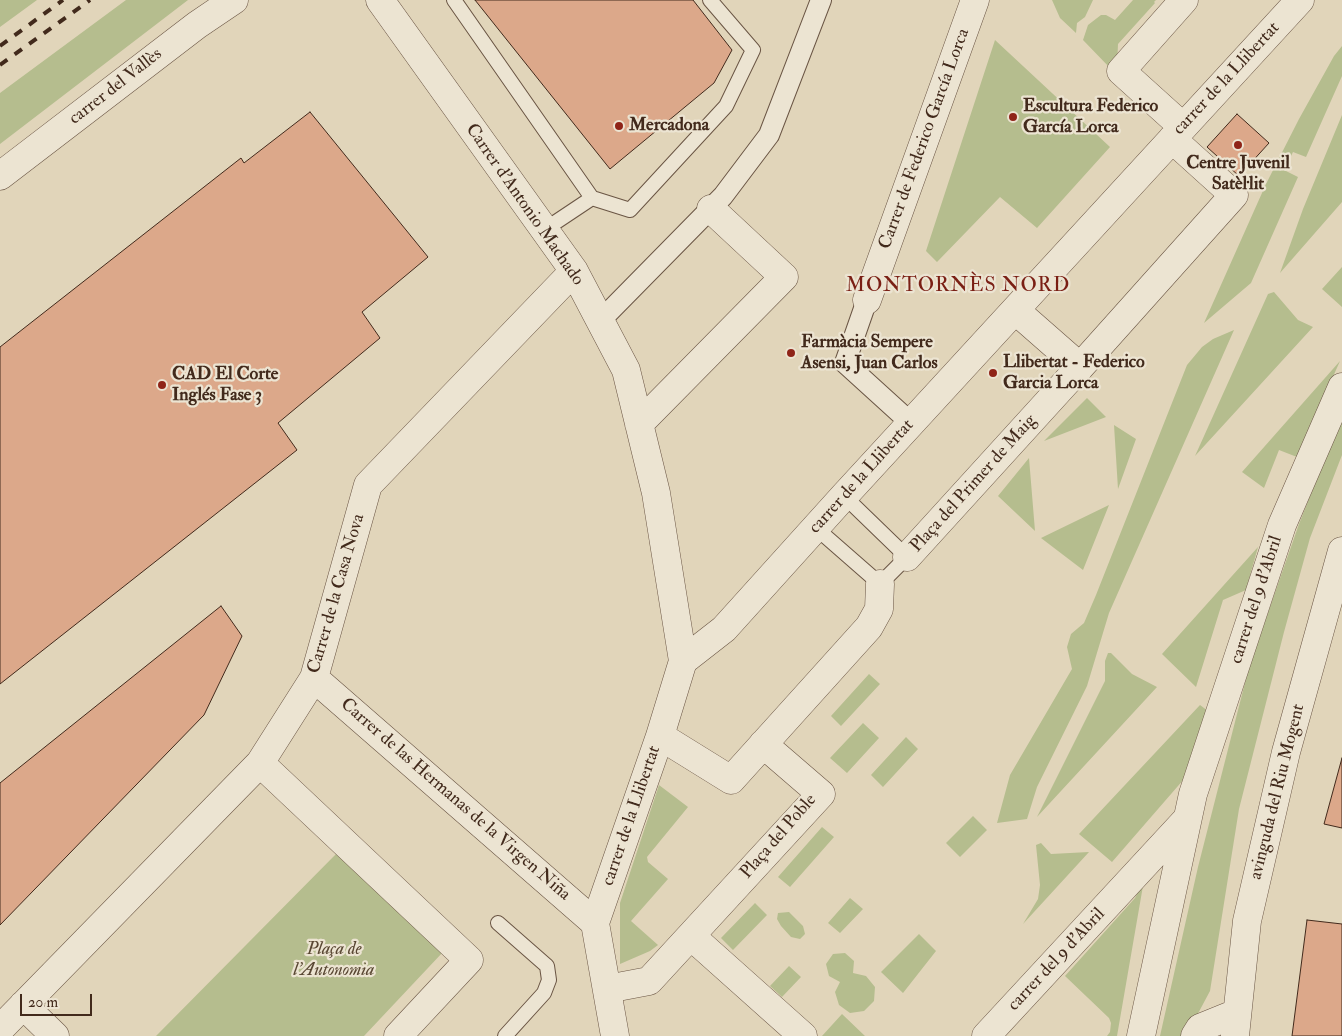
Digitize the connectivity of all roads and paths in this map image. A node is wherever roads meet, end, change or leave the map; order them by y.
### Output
1 (234, 0) edge
2 (380, 0) edge
3 (454, 0) edge
4 (710, 0) edge
5 (821, 0) edge
6 (975, 0) edge
7 (1184, 0) edge
8 (1300, 0) edge
9 (1178, 133) junction
10 (0, 176) edge
11 (592, 198) junction
12 (711, 209) junction
13 (544, 230) junction
14 (574, 272) junction
15 (867, 300) joint
16 (1015, 310) junction
17 (600, 321) junction
18 (1080, 367) junction
19 (1342, 387) edge
20 (911, 423) junction
21 (639, 424) junction
22 (844, 496) junction
23 (816, 528) junction
24 (1342, 551) edge
25 (907, 557) junction
26 (880, 584) junction
27 (683, 661) junction
28 (314, 678) junction
29 (660, 736) junction
30 (763, 744) junction
31 (260, 763) junction
32 (1188, 818) junction
33 (498, 923) dead end
34 (595, 923) junction
35 (691, 936) junction
36 (607, 989) junction
37 (23, 1005) junction
38 (1236, 1024) edge
39 (0, 1029) edge
40 (55, 1036) edge
41 (398, 1036) edge
42 (505, 1036) edge
43 (616, 1036) edge
44 (804, 1036) edge
45 (986, 1036) edge
46 (1141, 1036) edge
47 (1195, 1036) edge

1 - 10 street, carrer del Vallès
2 - 13 street, Carrer d'Antonio Machado
3 - 11 lane
4 - 11 lane
5 - 12 street
6 - 15 street, Carrer de Federico García Lorca
7 - 9 street, carrer de la Llibertat
8 - 9 street, carrer de la Llibertat
9 - 16 street, carrer de la Llibertat
9 - 18 street, Plaça del Primer de Maig
11 - 13 lane
12 - 17 street
12 - 21 street
13 - 14 street, Carrer d'Antonio Machado
14 - 17 street, Carrer d'Antonio Machado
14 - 28 street, Carrer de la Casa Nova
15 - 20 street, Carrer de Federico García Lorca
16 - 18 street
16 - 20 street, carrer de la Llibertat
17 - 21 street, Carrer d'Antonio Machado
18 - 25 street, Plaça del Primer de Maig
19 - 32 street, carrer del 9 d'Abril
20 - 22 street, carrer de la Llibertat
21 - 27 street, Carrer d'Antonio Machado
22 - 23 street, carrer de la Llibertat
22 - 25 lane
23 - 26 lane
23 - 27 street, carrer de la Llibertat
24 - 38 street, avinguda del Riu Mogent
25 - 26 lane
26 - 30 street
27 - 29 street, carrer de la Llibertat
28 - 31 street, Carrer de la Casa Nova
28 - 34 street, Carrer de las Hermanas de la Virgen Niña
29 - 30 street
29 - 34 street, carrer de la Llibertat
30 - 35 street, Plaça del Poble
31 - 37 street, Carrer de la Casa Nova
31 - 41 street
32 - 45 street, carrer del 9 d'Abril
32 - 46 street, carrer del 9 d'Abril
33 - 42 lane
34 - 36 street, carrer de la Llibertat
35 - 36 street, Plaça del Poble
35 - 44 street
36 - 43 street, carrer de la Llibertat
37 - 39 street, Carrer de la Casa Nova
37 - 40 street
38 - 47 street

